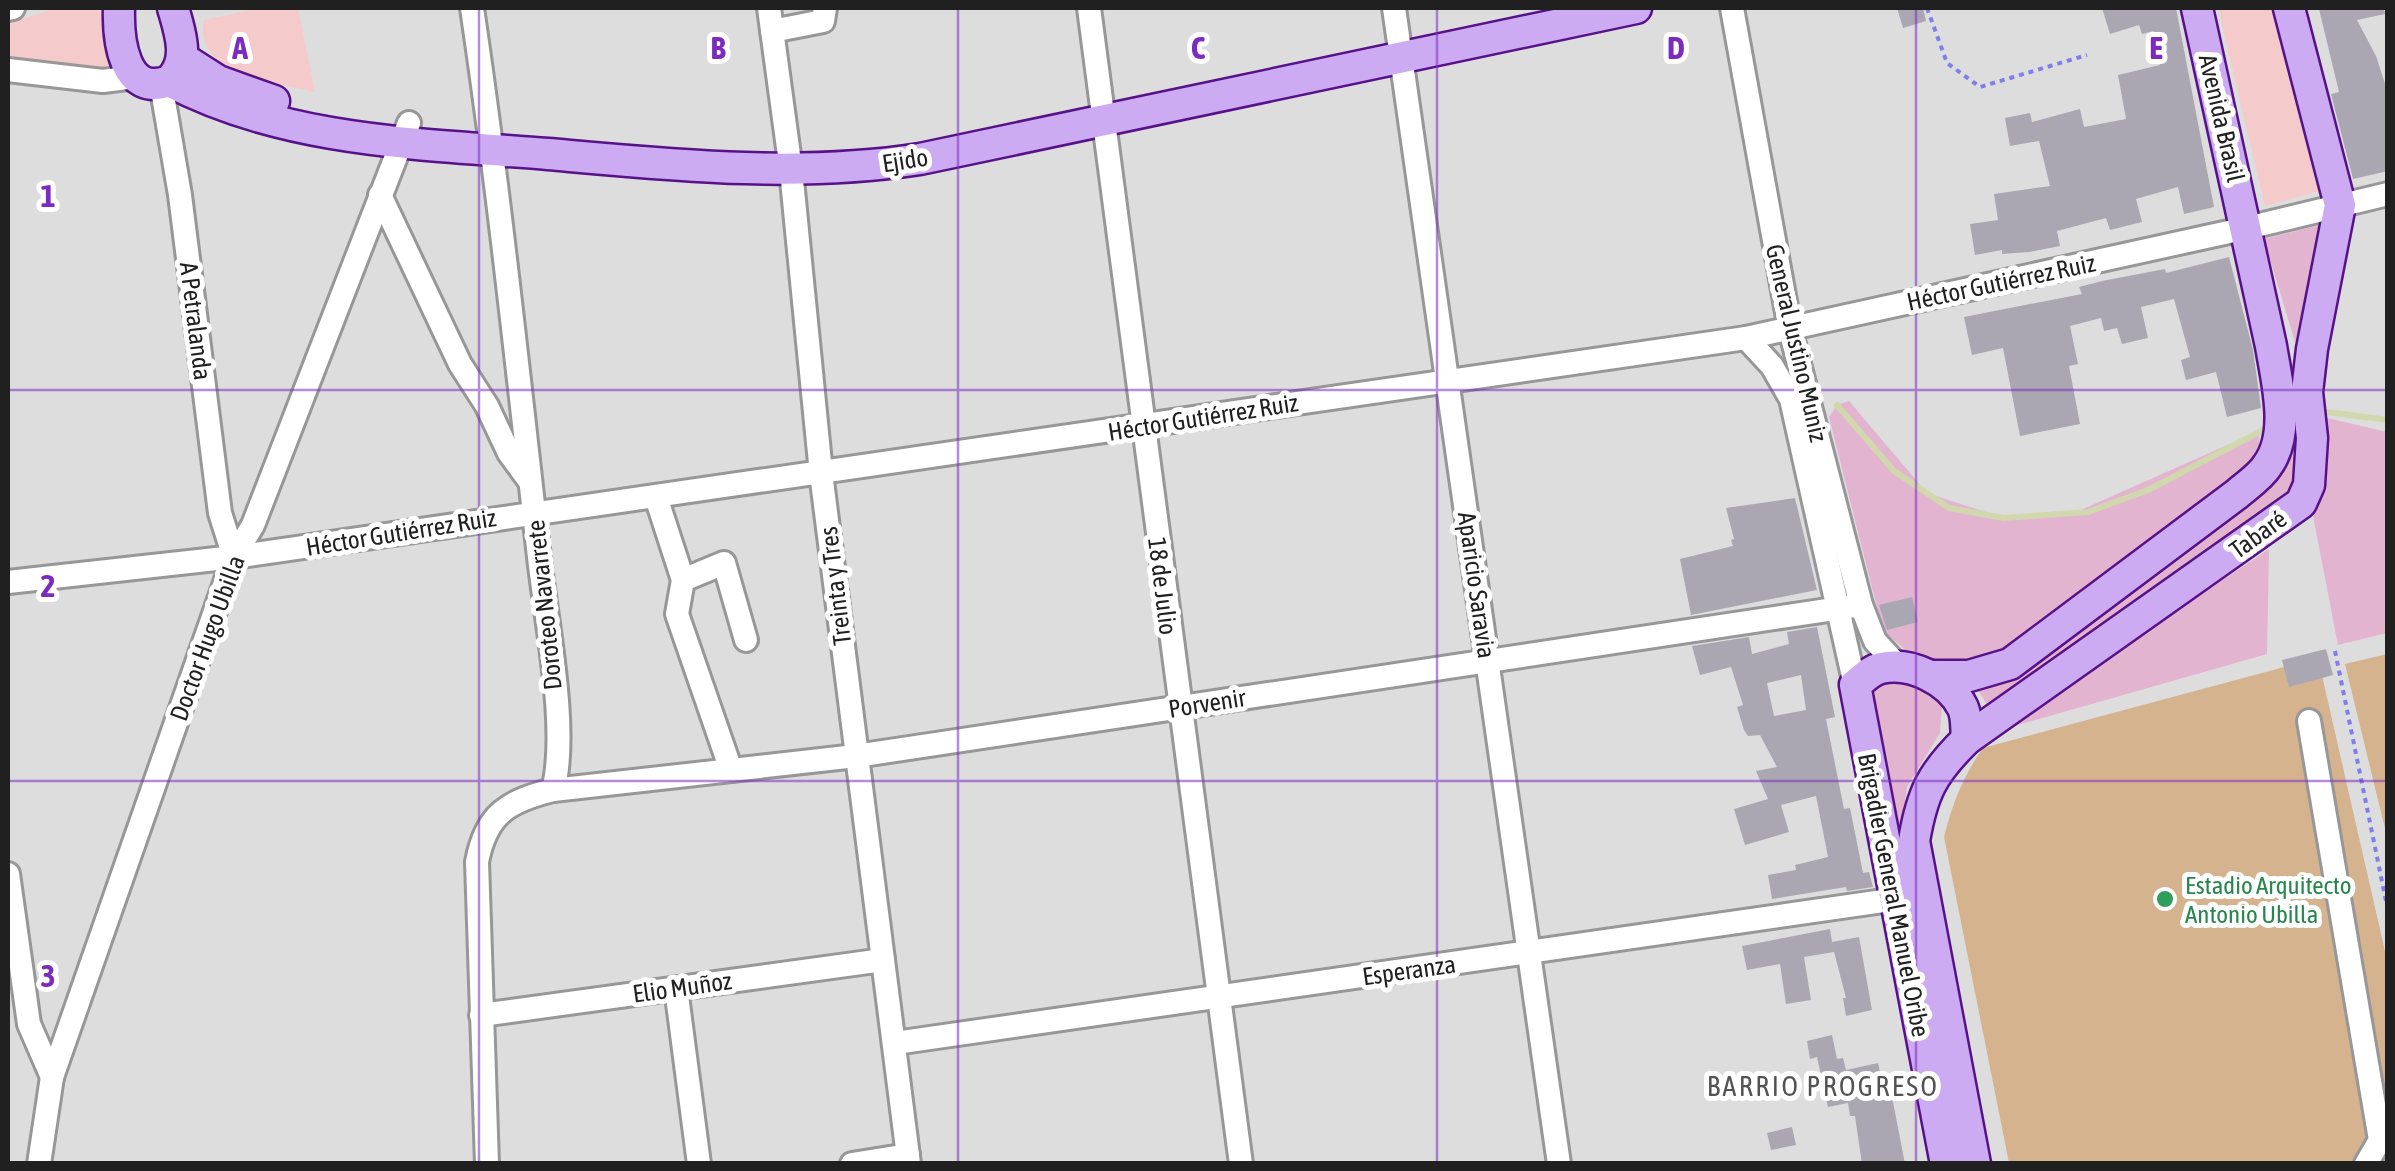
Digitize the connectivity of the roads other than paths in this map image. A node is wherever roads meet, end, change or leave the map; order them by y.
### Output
1 (119, 8) edge
2 (173, 8) edge
3 (472, 8) edge
4 (769, 8) edge
5 (824, 8) edge
6 (1089, 8) edge
7 (1539, 8) edge
8 (1636, 8) edge
9 (1732, 8) edge
10 (2197, 8) edge
11 (2289, 8) edge
12 (772, 32) junction
13 (1398, 34) edge
14 (8, 70) edge
15 (162, 75) junction
16 (1104, 110) junction
17 (406, 132) junction
18 (491, 140) junction
19 (789, 161) junction
20 (380, 194) junction
21 (2388, 194) edge
22 (2340, 206) junction
23 (2247, 228) junction
24 (1790, 329) junction
25 (1746, 338) junction
26 (1448, 380) junction
27 (2293, 392) junction
28 (1143, 426) junction
29 (821, 473) junction
30 (531, 483) junction
31 (656, 497) junction
32 (534, 512) junction
33 (234, 557) junction
34 (683, 580) junction
35 (8, 582) edge
36 (1861, 606) junction
37 (1836, 609) junction
38 (746, 640) dead end
39 (1488, 661) junction
40 (1898, 666) junction
41 (1930, 676) junction
42 (1854, 685) junction
43 (1179, 707) junction
44 (2309, 721) dead end
45 (1967, 740) junction
46 (856, 756) junction
47 (731, 770) junction
48 (552, 790) junction
49 (8, 874) edge
50 (1908, 897) junction
51 (10, 905) edge
52 (1528, 953) junction
53 (883, 960) junction
54 (676, 988) junction
55 (1220, 997) junction
56 (482, 1015) junction
57 (895, 1043) junction
58 (52, 1077) junction
59 (909, 1159) edge
60 (38, 1164) edge
61 (487, 1164) edge
62 (699, 1164) edge
63 (852, 1164) edge
64 (1242, 1164) edge
65 (1558, 1164) edge
66 (1946, 1164) edge
67 (1975, 1164) edge
68 (2366, 1164) edge

1 - 15 main road
2 - 15 main road
3 - 18 street, Doroteo Navarrete
4 - 12 street, Treinta y Tres
5 - 12 street
6 - 16 street, 18 de Julio
7 - 13 main road, Ejido
8 - 13 main road, Ejido
9 - 24 street, General Justino Muniz
10 - 23 main road, Avenida Brasil
11 - 22 main road
12 - 19 street, Treinta y Tres
13 - 16 main road, Ejido
13 - 26 street, Aparicio Saravia
14 - 15 street
15 - 17 main road, Ejido
15 - 33 street, A Petralanda
16 - 19 main road, Ejido
16 - 28 street, 18 de Julio
17 - 18 main road, Ejido
17 - 20 street, Doctor Hugo Ubilla
18 - 19 main road, Ejido
18 - 30 street, Doroteo Navarrete
19 - 29 street, Treinta y Tres
20 - 30 street
20 - 33 street, Doctor Hugo Ubilla
21 - 22 street, Héctor Gutiérrez Ruiz
22 - 23 street, Héctor Gutiérrez Ruiz
22 - 27 main road, Tabaré
23 - 24 street, Héctor Gutiérrez Ruiz
23 - 27 main road, Tabaré
24 - 25 street, Héctor Gutiérrez Ruiz
24 - 36 street, General Justino Muniz
25 - 26 street, Héctor Gutiérrez Ruiz
25 - 37 street, General Justino Muniz
26 - 28 street, Héctor Gutiérrez Ruiz
26 - 39 street, Aparicio Saravia
27 - 41 main road, Tabaré
27 - 45 main road, Tabaré
28 - 29 street, Héctor Gutiérrez Ruiz
28 - 43 street, 18 de Julio
29 - 31 street, Héctor Gutiérrez Ruiz
29 - 46 street, Treinta y Tres
30 - 32 street, Doroteo Navarrete
31 - 32 street, Héctor Gutiérrez Ruiz
31 - 34 street
32 - 33 street, Héctor Gutiérrez Ruiz
32 - 48 street, Doroteo Navarrete
33 - 35 street, Héctor Gutiérrez Ruiz
33 - 58 street, Doctor Hugo Ubilla
34 - 38 street
34 - 47 street
36 - 37 street, Porvenir
36 - 40 street, General Justino Muniz
37 - 39 street, Porvenir
37 - 42 street, General Justino Muniz
39 - 43 street, Porvenir
39 - 52 street, Aparicio Saravia
40 - 41 main road
40 - 42 main road
41 - 45 main road
42 - 50 main road, Brigadier General Manuel Oribe
43 - 46 street, Porvenir
43 - 55 street, 18 de Julio
44 - 68 street
45 - 50 main road, Brigadier General Manuel Oribe
46 - 47 street, Porvenir
46 - 53 street, Treinta y Tres
47 - 48 street, Porvenir
48 - 56 street
49 - 51 street
50 - 52 street, Esperanza
50 - 66 main road, Brigadier General Manuel Oribe
50 - 67 main road, Brigadier General Manuel Oribe
51 - 58 street
52 - 55 street, Esperanza
52 - 65 street, Aparicio Saravia
53 - 54 street, Elio Muñoz
53 - 57 street, Treinta y Tres
54 - 56 street, Elio Muñoz
54 - 62 street
55 - 57 street, Esperanza
55 - 64 street, 18 de Julio
56 - 61 street
57 - 59 street, Treinta y Tres
58 - 60 street, Doctor Hugo Ubilla
59 - 63 street

